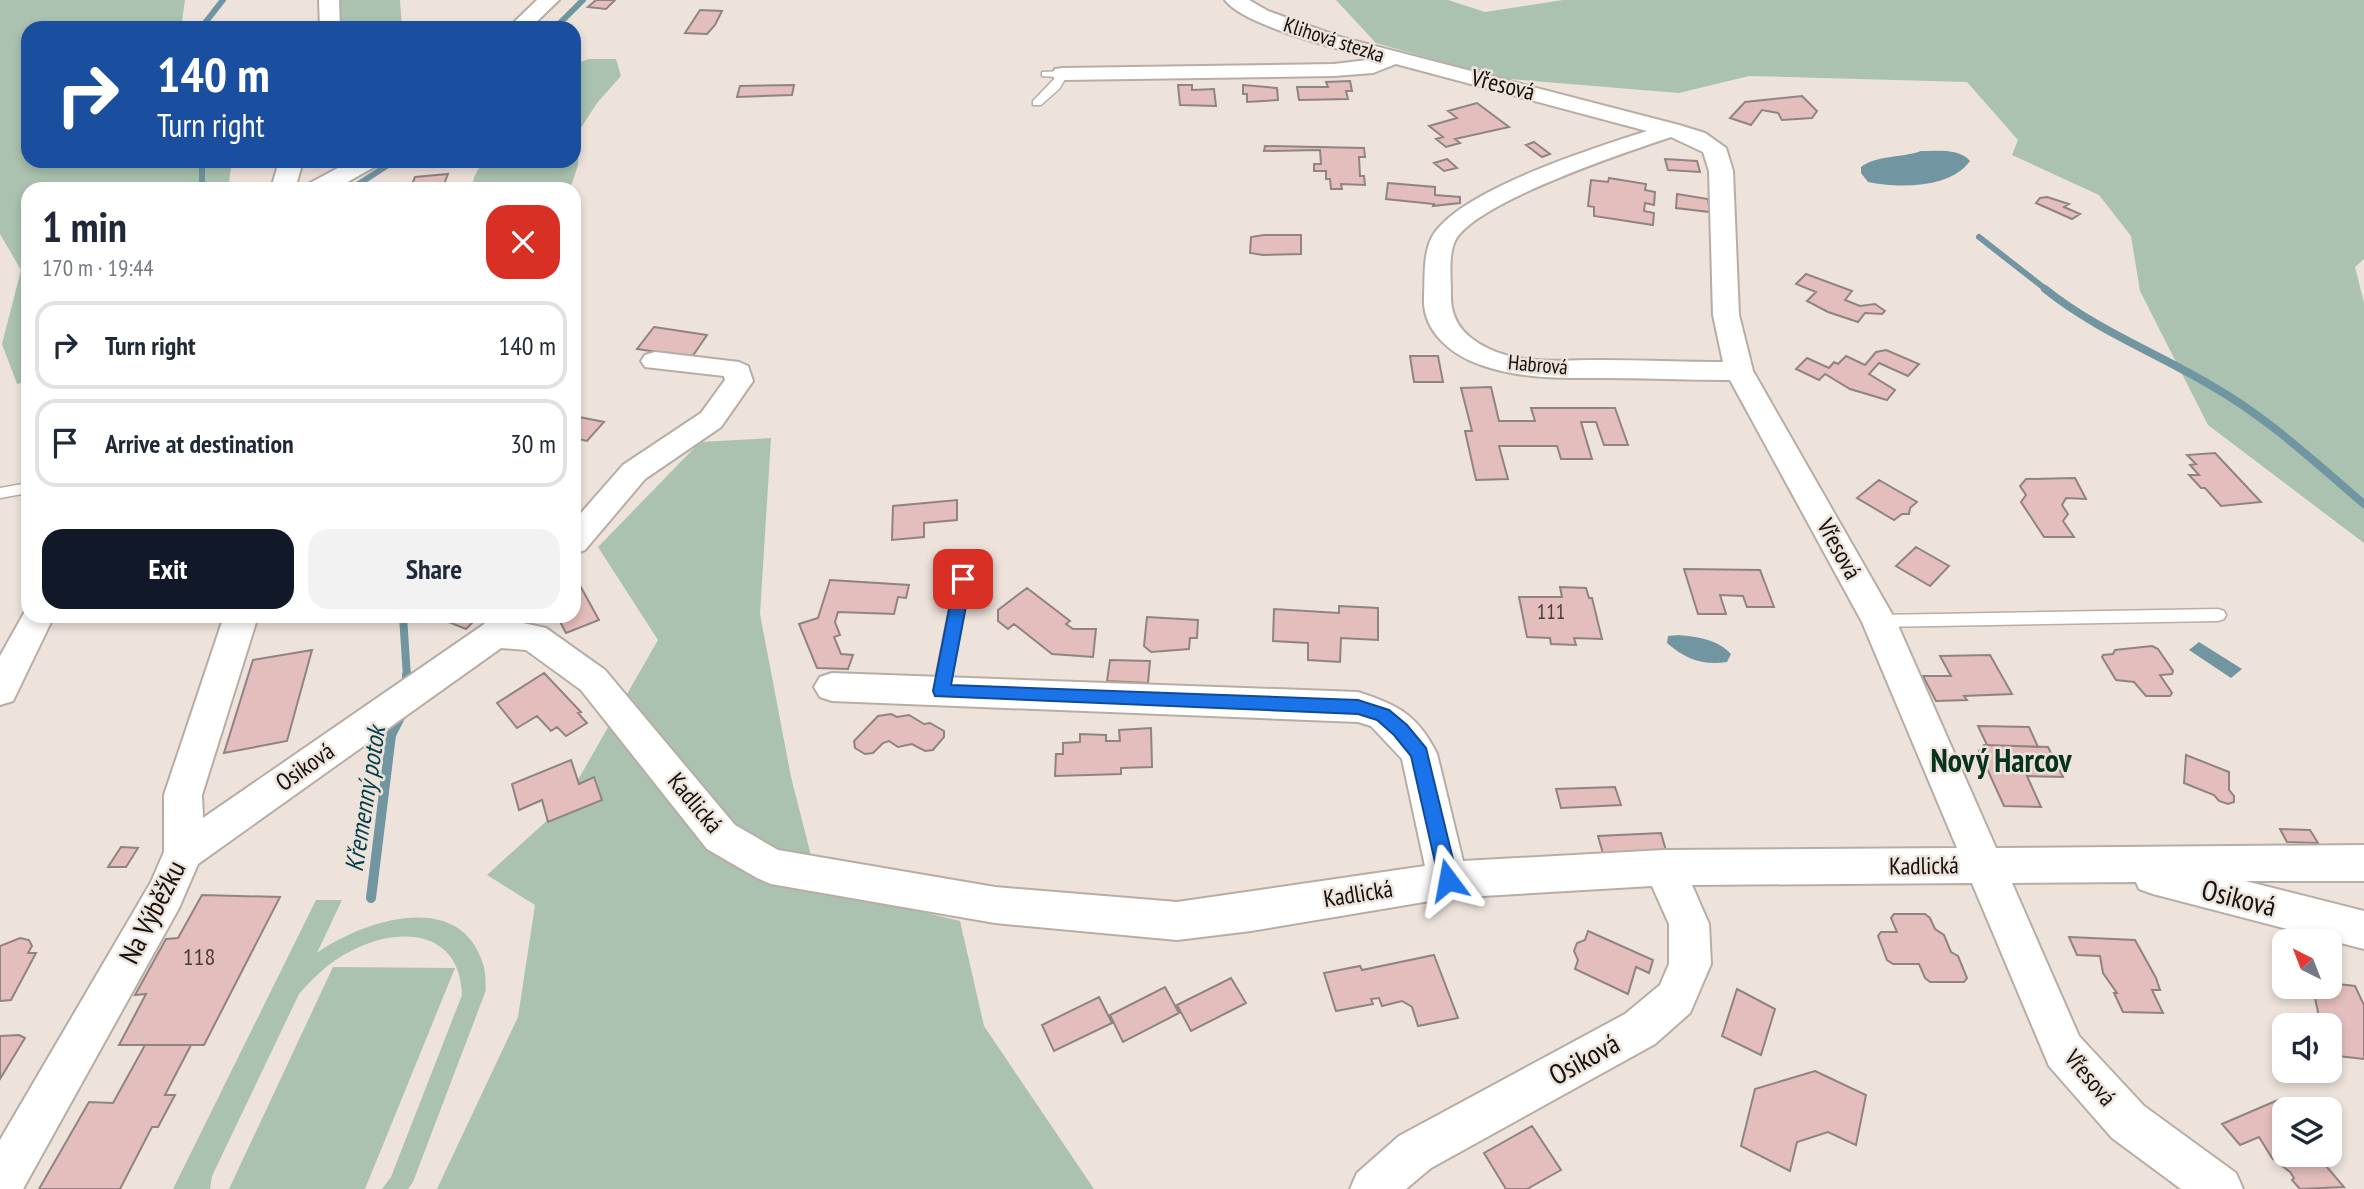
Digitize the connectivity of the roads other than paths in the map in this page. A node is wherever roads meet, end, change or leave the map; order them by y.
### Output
1 (329, 0) edge
2 (549, 0) edge
3 (1236, 0) edge
4 (330, 21) edge
5 (526, 21) edge
6 (1396, 60) junction
7 (1054, 74) joint
8 (1037, 103) dead end
9 (1671, 130) junction
10 (355, 168) edge
11 (330, 182) edge
12 (655, 361) dead end
13 (1739, 371) junction
14 (21, 489) edge
15 (0, 493) edge
16 (581, 534) edge
17 (963, 579) dead end
18 (2218, 614) dead end
19 (1879, 621) junction
20 (34, 623) edge
21 (238, 623) edge
22 (503, 625) edge
23 (832, 687) dead end
24 (0, 691) edge
25 (941, 691) junction
26 (184, 852) junction
27 (2364, 863) edge
28 (1986, 865) junction
29 (2114, 866) junction
30 (1664, 868) junction
31 (1448, 880) junction
32 (2364, 930) edge
33 (0, 1185) edge
34 (1373, 1189) edge
35 (2220, 1189) edge

1 - 4 street
2 - 5 street
3 - 6 street, Klihová stezka
6 - 7 street
6 - 9 street, Vřesová
7 - 8 lane
9 - 13 street, Vřesová
9 - 13 street, Habrová
10 - 11 street
12 - 16 street
13 - 19 street, Vřesová
14 - 15 lane
17 - 25 lane
18 - 19 lane
19 - 28 street, Vřesová
20 - 24 street
21 - 26 street, Na Výběžku
22 - 26 street, Osiková
22 - 31 street, Kadlická
23 - 25 street
25 - 31 street
26 - 33 street, Na Výběžku
27 - 29 street, Kadlická
28 - 29 street, Kadlická
28 - 30 street, Kadlická
28 - 35 street, Vřesová
29 - 32 street, Osiková
30 - 31 street, Kadlická
30 - 34 street, Osiková

